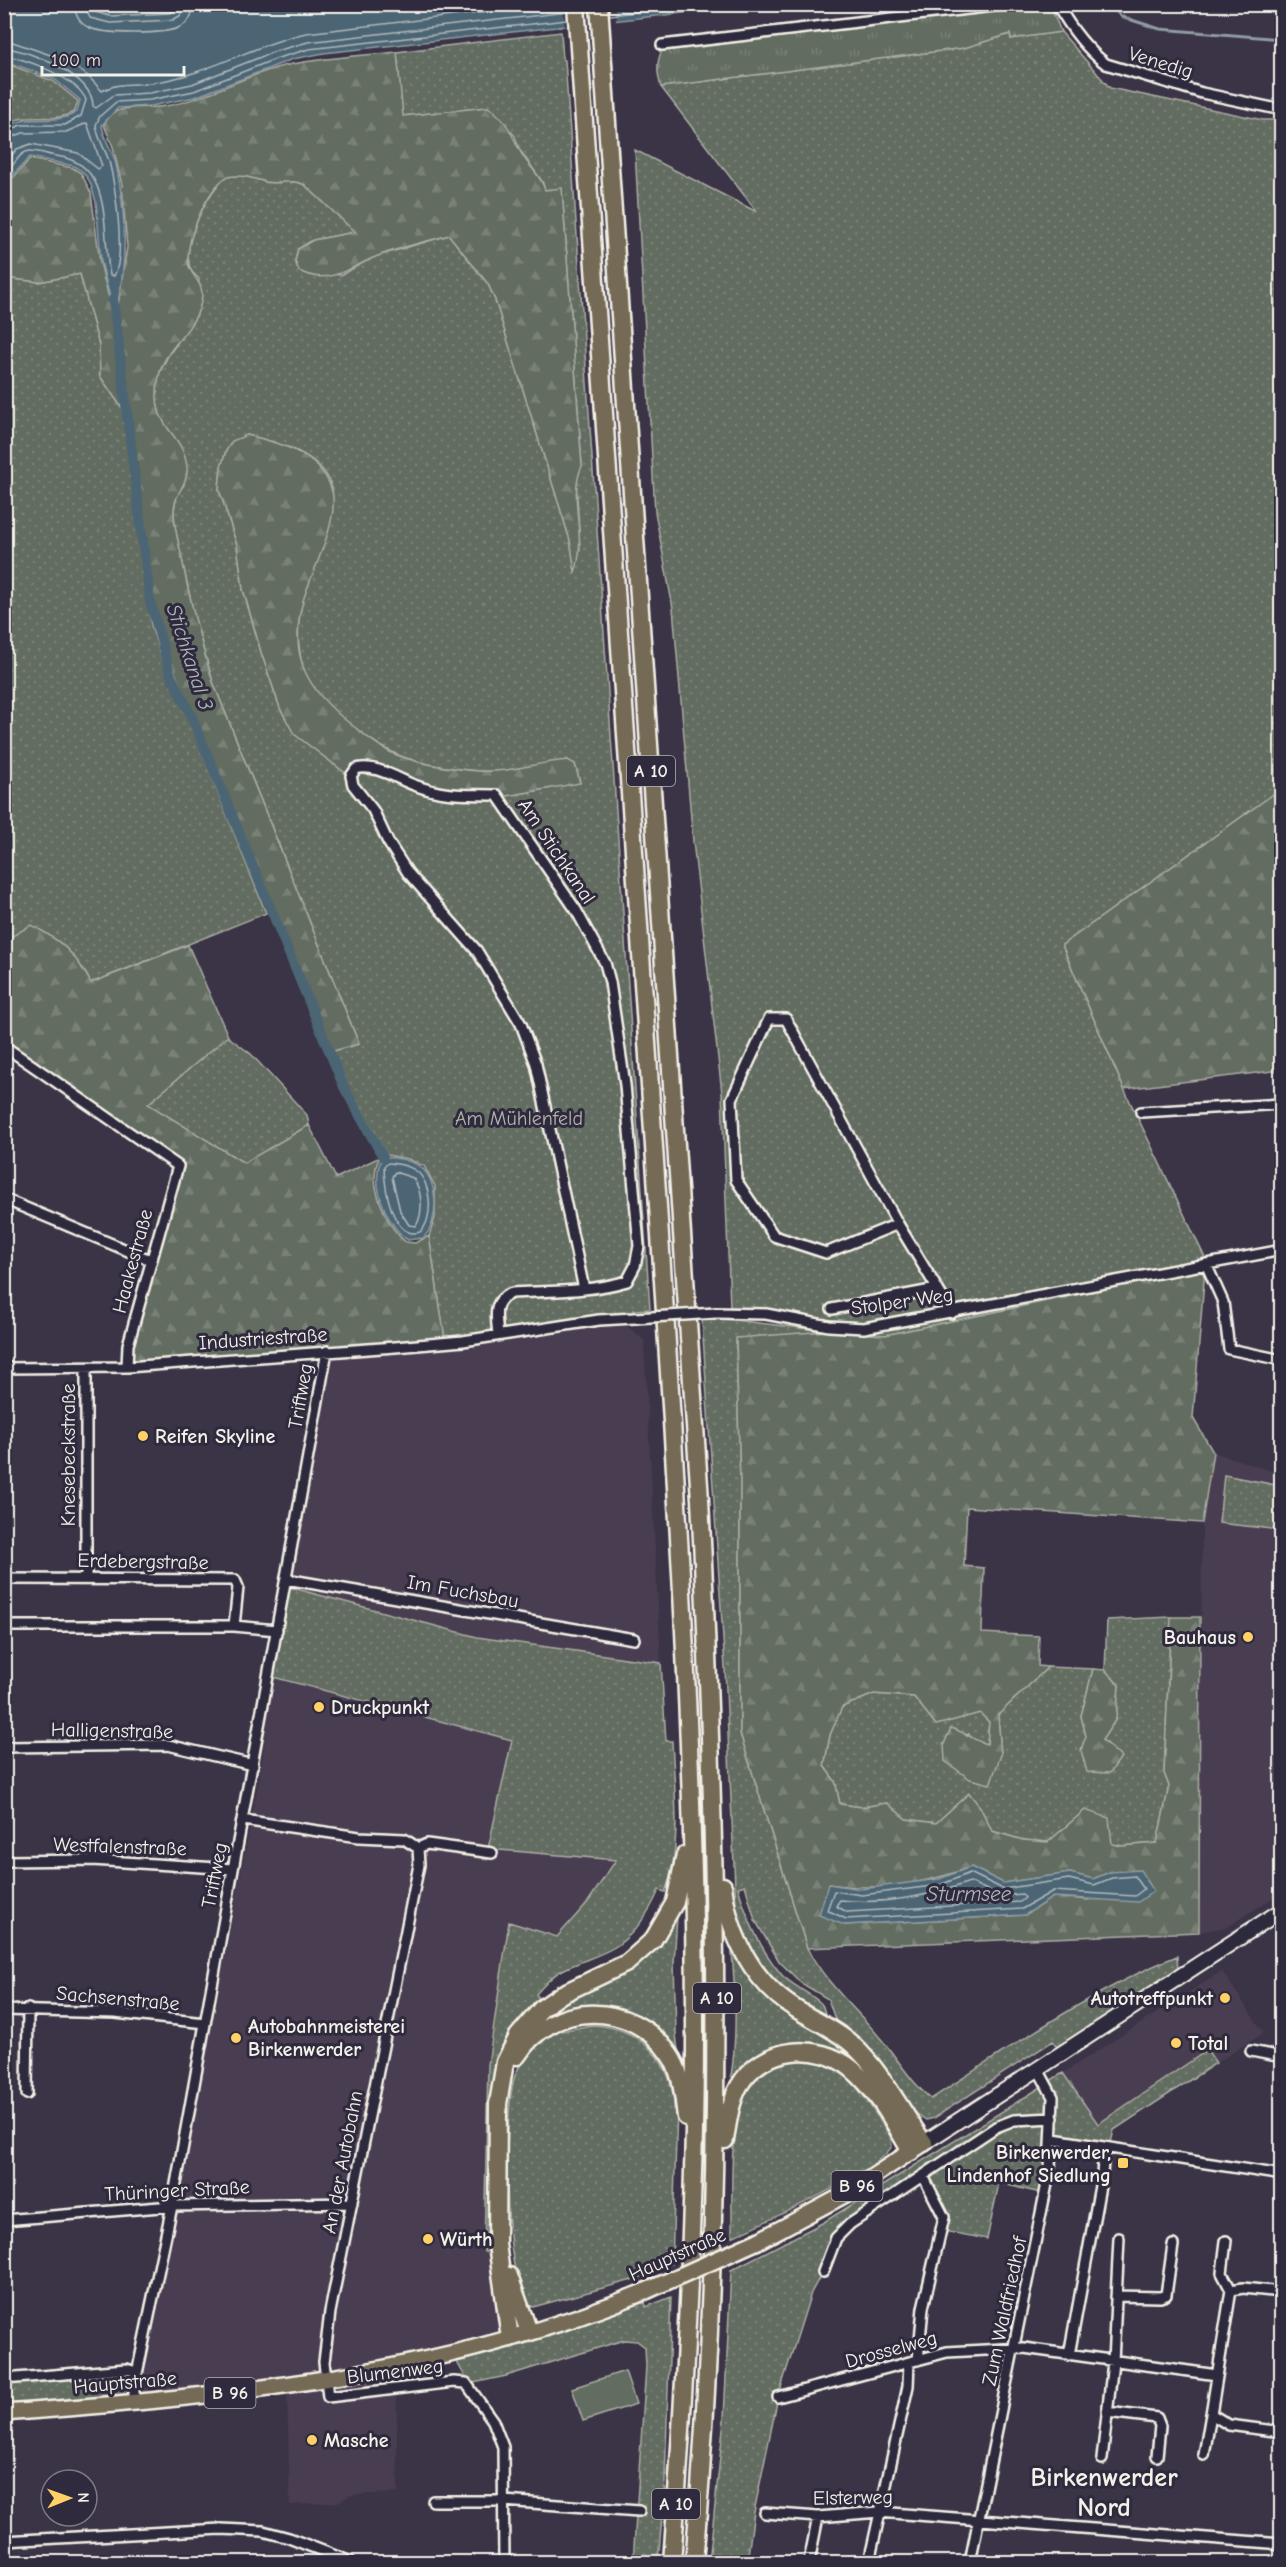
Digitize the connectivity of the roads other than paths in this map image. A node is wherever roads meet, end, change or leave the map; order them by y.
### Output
1 (576, 4) edge
2 (599, 4) edge
3 (1011, 4) edge
4 (1057, 4) edge
5 (662, 45) dead end
6 (1281, 110) edge
7 (4, 1046) edge
8 (1281, 1104) edge
9 (1141, 1112) dead end
10 (4, 1199) edge
11 (898, 1224) junction
12 (1281, 1250) edge
13 (150, 1260) junction
14 (1206, 1264) junction
15 (584, 1289) junction
16 (937, 1289) junction
17 (832, 1309) dead end
18 (952, 1313) junction
19 (524, 1331) joint
20 (498, 1334) junction
21 (327, 1352) junction
22 (1281, 1360) edge
23 (127, 1367) junction
24 (4, 1368) edge
25 (86, 1368) junction
26 (86, 1578) junction
27 (4, 1579) edge
28 (286, 1579) junction
29 (4, 1626) edge
30 (234, 1626) junction
31 (277, 1630) junction
32 (634, 1639) dead end
33 (4, 1747) edge
34 (253, 1765) junction
35 (691, 1797) junction
36 (714, 1808) junction
37 (243, 1820) junction
38 (418, 1848) junction
39 (492, 1853) dead end
40 (4, 1862) edge
41 (233, 1869) junction
42 (1281, 1910) edge
43 (28, 2009) junction
44 (4, 2010) edge
45 (204, 2023) junction
46 (1251, 2052) dead end
47 (1281, 2057) edge
48 (1038, 2069) junction
49 (27, 2094) dead end
50 (1053, 2118) junction
51 (1053, 2139) junction
52 (918, 2147) junction
53 (1104, 2147) junction
54 (693, 2174) junction
55 (1281, 2175) edge
56 (923, 2176) junction
57 (716, 2188) junction
58 (352, 2203) junction
59 (172, 2206) junction
60 (4, 2220) edge
61 (1119, 2238) dead end
62 (1226, 2241) dead end
63 (1173, 2245) dead end
64 (823, 2272) dead end
65 (1231, 2290) junction
66 (1281, 2292) edge
67 (1116, 2296) junction
68 (529, 2332) junction
69 (510, 2338) junction
70 (1015, 2348) junction
71 (1069, 2355) junction
72 (914, 2361) junction
73 (1113, 2362) junction
74 (137, 2372) junction
75 (1217, 2375) junction
76 (325, 2378) junction
77 (4, 2379) edge
78 (778, 2397) dead end
79 (134, 2403) junction
80 (1107, 2412) junction
81 (4, 2414) edge
82 (1211, 2414) junction
83 (1281, 2432) edge
84 (1204, 2455) dead end
85 (1157, 2456) dead end
86 (1102, 2459) dead end
87 (433, 2501) dead end
88 (504, 2501) junction
89 (639, 2511) dead end
90 (879, 2512) junction
91 (765, 2513) dead end
92 (818, 2517) junction
93 (978, 2520) junction
94 (4, 2541) edge
95 (1281, 2544) edge
96 (351, 2562) edge
97 (504, 2562) edge
98 (672, 2562) edge
99 (694, 2562) edge
100 (809, 2562) edge
101 (869, 2562) edge
102 (970, 2562) edge

1 - 35 highway, A 10
2 - 36 highway, A 10
3 - 5 street
4 - 6 street, Venedig
7 - 13 street, Haakestraße
8 - 9 street
10 - 13 street
11 - 11 street
11 - 16 street
12 - 14 street, Stolper Weg
13 - 23 street, Haakestraße
14 - 18 street, Stolper Weg
14 - 22 street
15 - 15 street, Am Stichkanal
15 - 20 street, Am Stichkanal
16 - 17 street
16 - 18 street
18 - 19 street, Stolper Weg, bridge
19 - 20 street, Industriestraße
20 - 21 street, Industriestraße
21 - 23 street, Industriestraße
21 - 28 street, Triftweg
23 - 25 street, Industriestraße
24 - 25 street, Industriestraße
25 - 26 street, Knesebeckstraße
26 - 27 street, Erdebergstraße
26 - 30 street, Erdebergstraße
28 - 31 street, Triftweg
28 - 32 street, Im Fuchsbau
29 - 30 street
30 - 31 street
31 - 34 street, Triftweg
33 - 34 street, Halligenstraße
34 - 37 street, Triftweg
35 - 54 highway, A 10
35 - 69 highway
36 - 52 highway
36 - 57 highway, A 10
37 - 38 street
37 - 41 street, Triftweg
38 - 39 street
38 - 58 street, An der Autobahn
40 - 41 street, Westfalenstraße
41 - 45 street, Triftweg
42 - 48 main road, Hauptstraße
43 - 44 street, Sachsenstraße
43 - 45 street, Sachsenstraße
43 - 49 street, Sachsenstraße
45 - 59 street, Triftweg
46 - 47 street
48 - 50 street, Zum Waldfriedhof
48 - 52 main road, Hauptstraße
50 - 51 street, Zum Waldfriedhof
50 - 56 street
51 - 53 street
51 - 70 street, Zum Waldfriedhof
52 - 57 highway
52 - 68 main road, Hauptstraße / B 96, bridge
53 - 55 street
53 - 71 street
54 - 68 highway
54 - 98 highway, A 10
56 - 64 street
56 - 72 street
57 - 99 highway, A 10
58 - 59 street, Thüringer Straße
58 - 76 street, An der Autobahn
59 - 60 street, Thüringer Straße
59 - 74 street, Triftweg
61 - 67 street
62 - 65 street
63 - 67 street
65 - 66 street
65 - 75 street
67 - 73 street
68 - 69 main road, Hauptstraße / B 96
69 - 76 main road, Hauptstraße / B 96
70 - 71 street, Drosselweg
70 - 72 street, Drosselweg
70 - 93 street, Zum Waldfriedhof
71 - 73 street, Drosselweg
72 - 78 street, Drosselweg
72 - 90 street
73 - 75 street, Drosselweg
73 - 80 street
74 - 77 street, Hauptstraße
74 - 79 street, Triftweg
75 - 82 street
76 - 79 main road, Hauptstraße / B 96
76 - 88 street, Blumenweg
79 - 81 main road, Hauptstraße / B 96
80 - 85 street
80 - 86 street
82 - 83 street
82 - 84 street
87 - 88 street
88 - 89 street
88 - 97 street, Blumenweg
90 - 92 street, Elsterweg
90 - 93 street, Elsterweg
90 - 101 street
91 - 92 street, Elsterweg
92 - 100 street
93 - 95 street, Elsterweg
93 - 102 street, Zum Waldfriedhof
94 - 96 street

